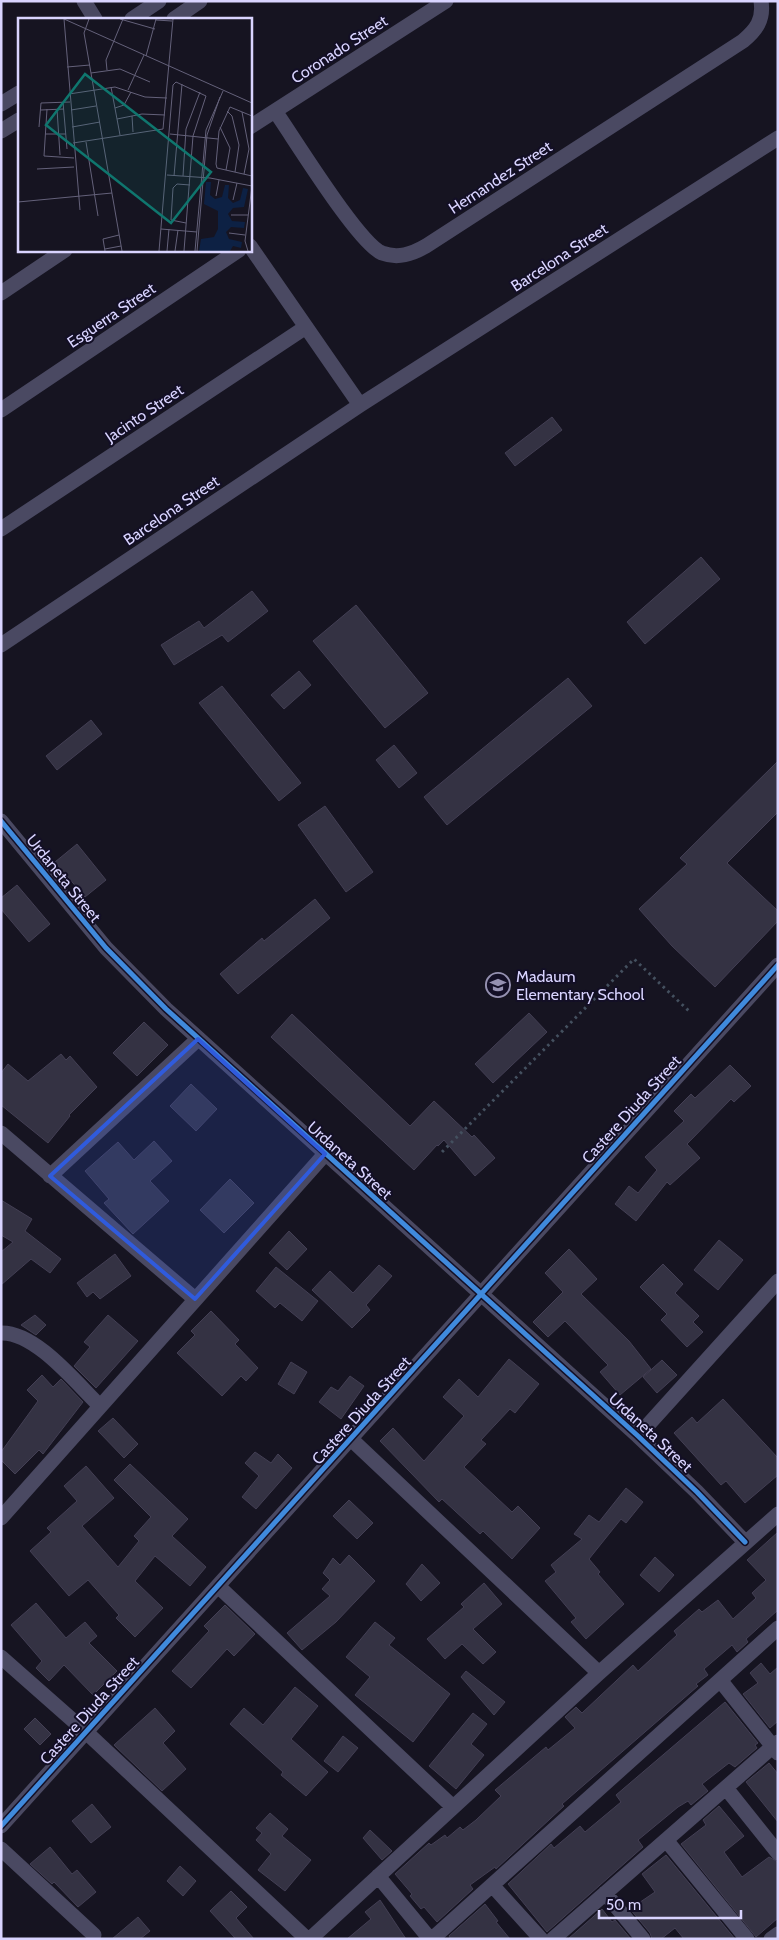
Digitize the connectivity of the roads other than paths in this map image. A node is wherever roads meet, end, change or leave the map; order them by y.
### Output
1 (84, 1) edge
2 (158, 1) edge
3 (200, 1) edge
4 (446, 1) edge
5 (761, 1) edge
6 (94, 18) edge
7 (133, 18) edge
8 (175, 18) edge
9 (18, 93) edge
10 (1, 104) edge
11 (275, 111) junction
12 (18, 121) edge
13 (251, 126) edge
14 (1, 131) edge
15 (778, 138) edge
16 (251, 247) edge
17 (64, 251) edge
18 (239, 251) edge
19 (1, 293) edge
20 (306, 327) junction
21 (360, 405) junction
22 (1, 410) edge
23 (1, 528) edge
24 (1, 645) edge
25 (1, 820) edge
26 (778, 965) edge
27 (198, 1039) junction
28 (1, 1132) edge
29 (325, 1154) junction
30 (50, 1176) junction
31 (778, 1281) edge
32 (480, 1296) junction
33 (195, 1299) junction
34 (1, 1333) edge
35 (100, 1406) junction
36 (638, 1436) junction
37 (352, 1440) junction
38 (778, 1514) edge
39 (1, 1518) edge
40 (746, 1542) junction
41 (218, 1586) junction
42 (778, 1628) edge
43 (1, 1657) edge
44 (599, 1673) junction
45 (720, 1680) junction
46 (86, 1732) junction
47 (776, 1747) edge
48 (726, 1788) junction
49 (453, 1807) junction
50 (1, 1826) edge
51 (666, 1840) junction
52 (1, 1849) edge
53 (778, 1853) edge
54 (378, 1876) junction
55 (492, 1885) junction
56 (605, 1894) junction
57 (778, 1934) edge
58 (94, 1935) dead end
59 (308, 1939) edge
60 (431, 1939) edge
61 (540, 1939) edge
62 (554, 1939) edge
63 (643, 1939) edge
64 (747, 1939) edge
65 (771, 1939) edge

1 - 6 street
2 - 7 street
3 - 8 street
4 - 11 street, Coronado Street
5 - 11 street, Hernandez Street
9 - 10 street
11 - 13 street, Coronado Street
12 - 14 street
15 - 21 street, Barcelona Street
16 - 20 street
17 - 19 street
18 - 22 street, Esguerra Street
20 - 21 street
20 - 23 street, Jacinto Street
21 - 24 street, Barcelona Street
25 - 27 street, Urdaneta Street
26 - 32 street, Castere Diuda Street
27 - 29 street, Urdaneta Street
27 - 30 street
28 - 30 street
29 - 32 street, Urdaneta Street
29 - 33 street
30 - 33 street
31 - 36 street
32 - 36 street, Urdaneta Street
32 - 37 street, Castere Diuda Street
33 - 35 street
34 - 35 street
35 - 39 street
36 - 40 street, Urdaneta Street
37 - 41 street, Castere Diuda Street
37 - 44 street
38 - 40 street
40 - 44 street
41 - 46 street, Castere Diuda Street
41 - 49 street
42 - 45 street
43 - 46 street
44 - 49 street
45 - 47 street
45 - 55 street
46 - 50 street, Castere Diuda Street
46 - 59 street
47 - 48 street
48 - 51 street
48 - 53 street
49 - 54 street
51 - 56 street
51 - 64 street
52 - 58 street
54 - 59 street
54 - 60 street
55 - 60 street
55 - 61 street
56 - 62 street
56 - 63 street
57 - 65 street

